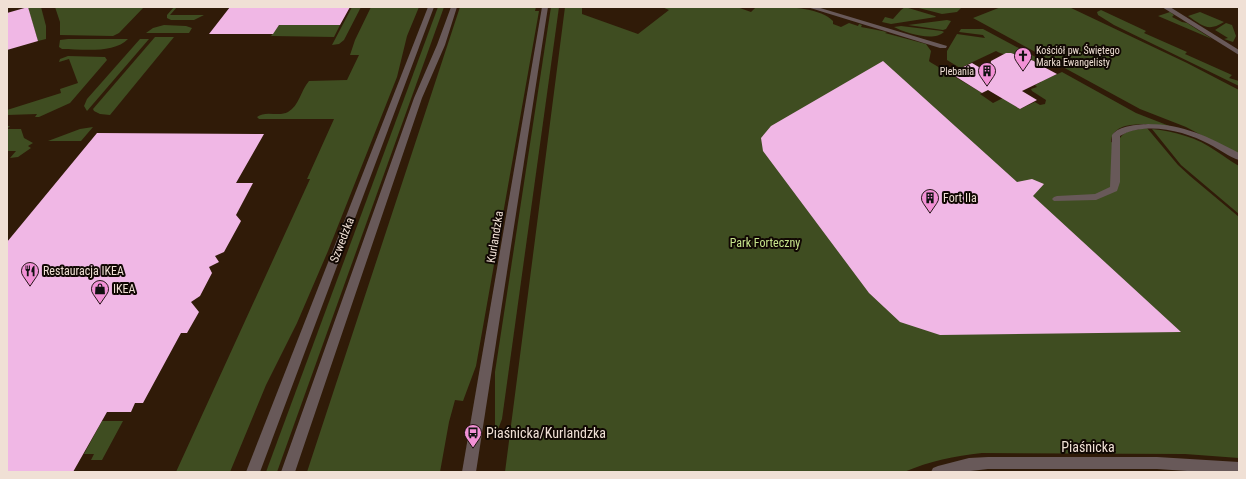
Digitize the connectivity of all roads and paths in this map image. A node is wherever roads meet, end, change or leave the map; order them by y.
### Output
1 (431, 7) edge
2 (454, 7) edge
3 (545, 7) edge
4 (810, 7) edge
5 (1165, 7) edge
6 (943, 46) dead end
7 (1239, 53) edge
8 (1239, 157) edge
9 (1057, 199) dead end
10 (1239, 468) edge
11 (253, 472) edge
12 (288, 472) edge
13 (469, 472) edge
14 (938, 472) edge

1 - 11 street, Szwedzka
2 - 12 street, Szwedzka
3 - 13 street, Kurlandzka
4 - 6 street
5 - 7 street
8 - 9 street
10 - 14 street, Piaśnicka

